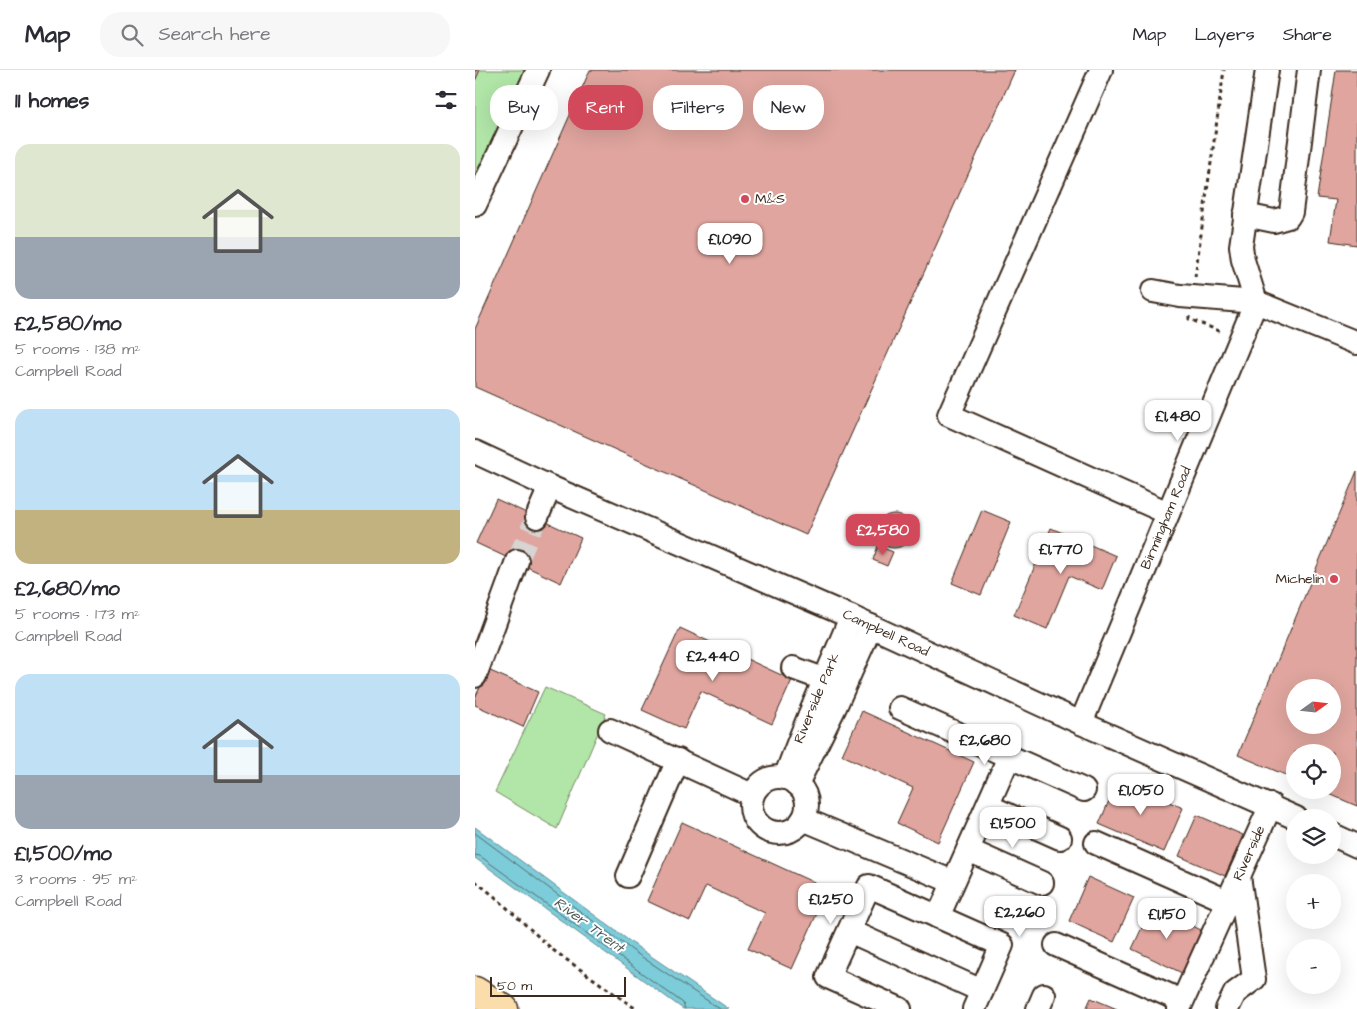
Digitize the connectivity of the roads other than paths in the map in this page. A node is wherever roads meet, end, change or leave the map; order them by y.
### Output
1 (538, 70) edge
2 (1101, 70) edge
3 (1267, 70) edge
4 (1309, 70) edge
5 (475, 205) edge
6 (1245, 215) junction
7 (1153, 291) dead end
8 (1256, 302) junction
9 (1357, 343) edge
10 (475, 452) edge
11 (550, 487) junction
12 (1168, 513) junction
13 (537, 517) tunnel mouth
14 (517, 561) tunnel mouth
15 (851, 617) junction
16 (871, 626) junction
17 (793, 668) dead end
18 (475, 676) edge
19 (826, 680) junction
20 (900, 708) dead end
21 (1081, 723) junction
22 (609, 730) dead end
23 (1009, 757) junction
24 (678, 760) junction
25 (791, 781) junction
26 (1084, 790) dead end
27 (752, 795) junction
28 (1271, 805) junction
29 (988, 806) junction
30 (1286, 813) edge
31 (803, 819) junction
32 (1060, 838) dead end
33 (1341, 839) edge
34 (1096, 843) dead end
35 (1357, 846) edge
36 (968, 850) junction
37 (628, 876) dead end
38 (1239, 876) junction
39 (953, 882) junction
40 (1042, 883) dead end
41 (1227, 902) junction
42 (938, 917) junction
43 (849, 931) junction
44 (1055, 945) dead end
45 (475, 991) edge
46 (475, 998) edge
47 (978, 1000) edge
48 (1180, 1005) edge
49 (490, 1009) edge
50 (504, 1009) edge
51 (900, 1009) edge
52 (1227, 1009) edge

1 - 5 street
2 - 12 street
3 - 6 street
4 - 6 street
6 - 8 street
7 - 8 street
8 - 9 street
8 - 12 street, Birmingham Road
10 - 11 street, Campbell Road
11 - 13 street
11 - 15 street, Campbell Road
12 - 21 street, Birmingham Road
14 - 18 street
15 - 16 street, Campbell Road
15 - 19 street, Riverside Park
16 - 21 street, Campbell Road
16 - 25 street, Riverside Park
17 - 19 street
19 - 25 street, Riverside Park
20 - 23 street
21 - 28 street, Campbell Road
22 - 24 street
23 - 26 street
23 - 29 street
24 - 27 street
24 - 37 street
25 - 27 street
25 - 31 street
27 - 31 street
28 - 30 street, Campbell Road
28 - 38 street, Riverside
29 - 32 street
29 - 36 street
31 - 39 street
33 - 35 street
34 - 41 street
36 - 39 street
36 - 40 street
38 - 41 street, Riverside
38 - 52 street
39 - 42 street
41 - 48 street, Riverside
42 - 43 street
42 - 47 street
43 - 47 street
43 - 51 street
44 - 48 street
45 - 50 highway
46 - 49 highway

